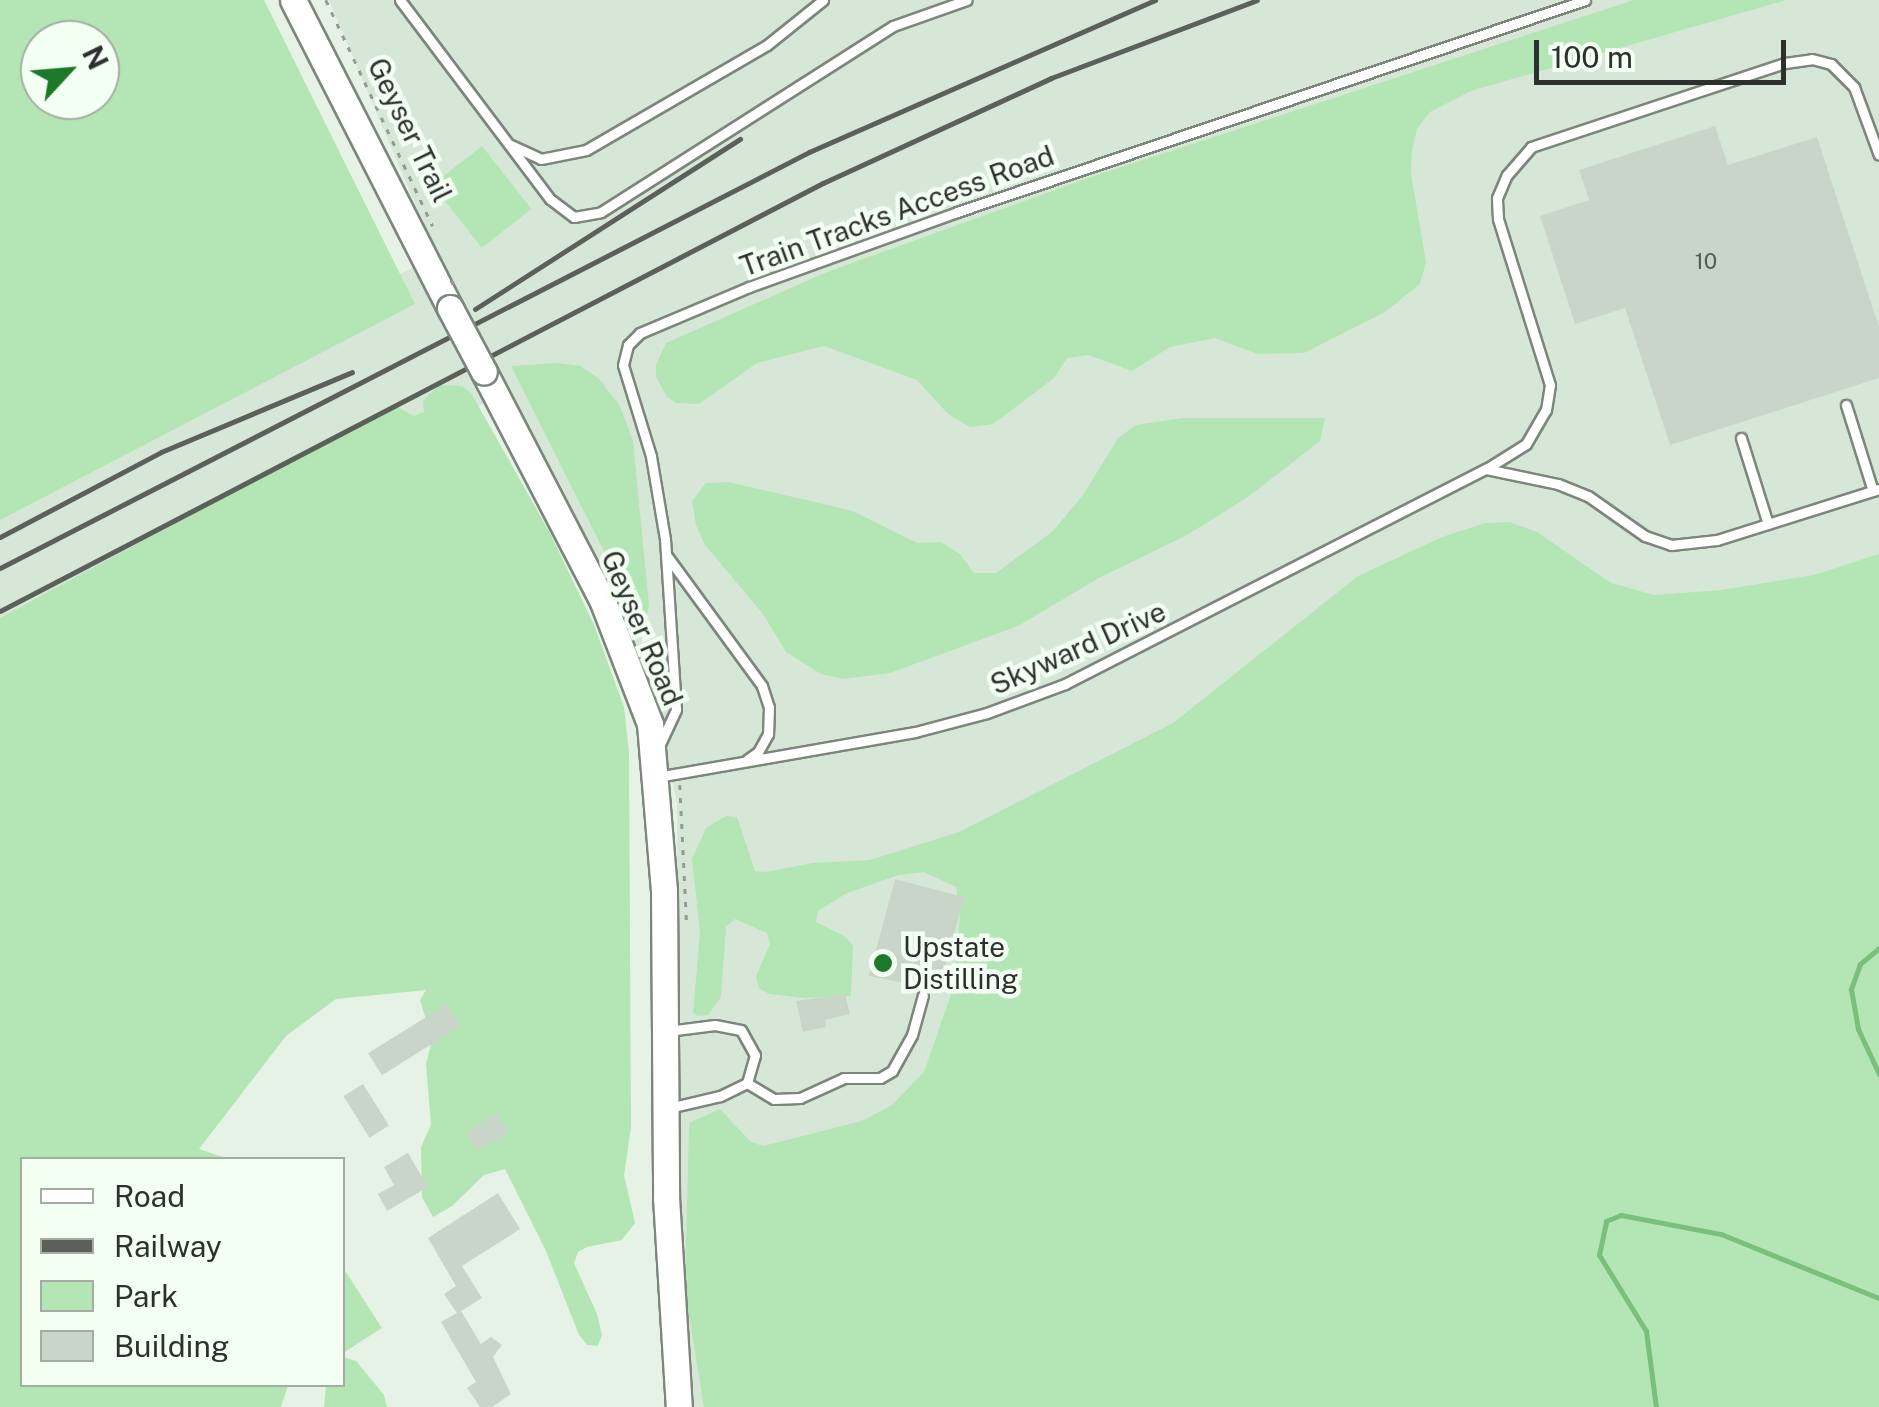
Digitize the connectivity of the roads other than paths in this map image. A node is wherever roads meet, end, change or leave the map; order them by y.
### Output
1 (293, 0) edge
2 (400, 0) edge
3 (823, 0) edge
4 (967, 0) edge
5 (1585, 0) edge
6 (509, 144) junction
7 (1879, 155) edge
8 (1846, 405) dead end
9 (1741, 438) dead end
10 (1486, 469) junction
11 (1876, 490) edge
12 (1768, 524) junction
13 (666, 554) junction
14 (741, 763) junction
15 (656, 765) junction
16 (923, 995) dead end
17 (665, 1032) junction
18 (747, 1083) junction
19 (666, 1108) junction
20 (679, 1407) edge

1 - 15 street, Geyser Road, bridge
2 - 6 lane
3 - 6 lane
4 - 6 lane
5 - 13 lane, Train Tracks Access Road
7 - 10 lane, Skyward Drive
8 - 11 lane
9 - 12 lane
10 - 12 lane
10 - 14 lane, Skyward Drive
11 - 12 lane
13 - 14 lane
13 - 15 lane, Train Tracks Access Road
14 - 15 lane, Skyward Drive
15 - 17 street, Geyser Road
16 - 18 lane
17 - 18 lane
17 - 19 street, Geyser Road
18 - 19 lane
19 - 20 street, Geyser Road

